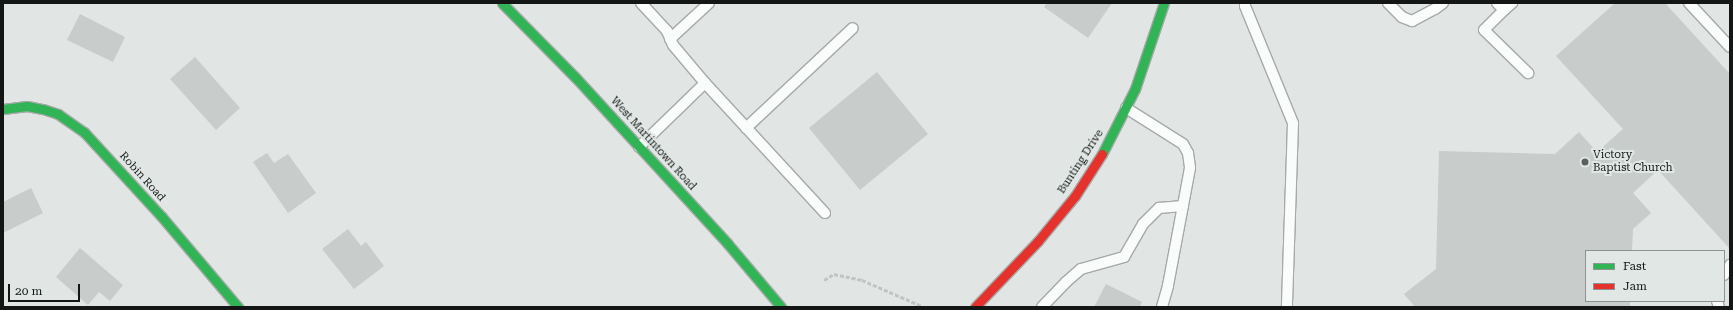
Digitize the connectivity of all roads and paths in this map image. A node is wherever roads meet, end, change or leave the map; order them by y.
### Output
1 (502, 3) edge
2 (641, 3) edge
3 (709, 3) edge
4 (1164, 3) edge
5 (1246, 3) edge
6 (1388, 3) edge
7 (1443, 3) edge
8 (1512, 3) edge
9 (1689, 3) edge
10 (1500, 7) edge
11 (853, 28) dead end
12 (670, 39) junction
13 (1730, 47) edge
14 (1528, 73) dead end
15 (705, 83) junction
16 (1126, 108) junction
17 (3, 109) edge
18 (746, 128) junction
19 (639, 147) junction
20 (1183, 206) junction
21 (825, 213) dead end
22 (824, 280) dead end
23 (238, 307) edge
24 (781, 307) edge
25 (924, 307) edge
26 (976, 307) edge
27 (1042, 307) edge
28 (1162, 307) edge
29 (1287, 307) edge

1 - 19 street, West Martintown Road
2 - 12 lane
3 - 12 lane
4 - 16 street, Bunting Drive
5 - 29 lane
6 - 7 lane
8 - 10 lane
9 - 13 lane
10 - 14 lane
11 - 18 lane
12 - 15 lane
15 - 18 lane
15 - 19 lane
16 - 20 lane
16 - 26 street, Bunting Drive
17 - 23 street, Robin Road
18 - 21 lane
19 - 24 street, West Martintown Road
20 - 27 lane
20 - 28 lane
22 - 25 path

